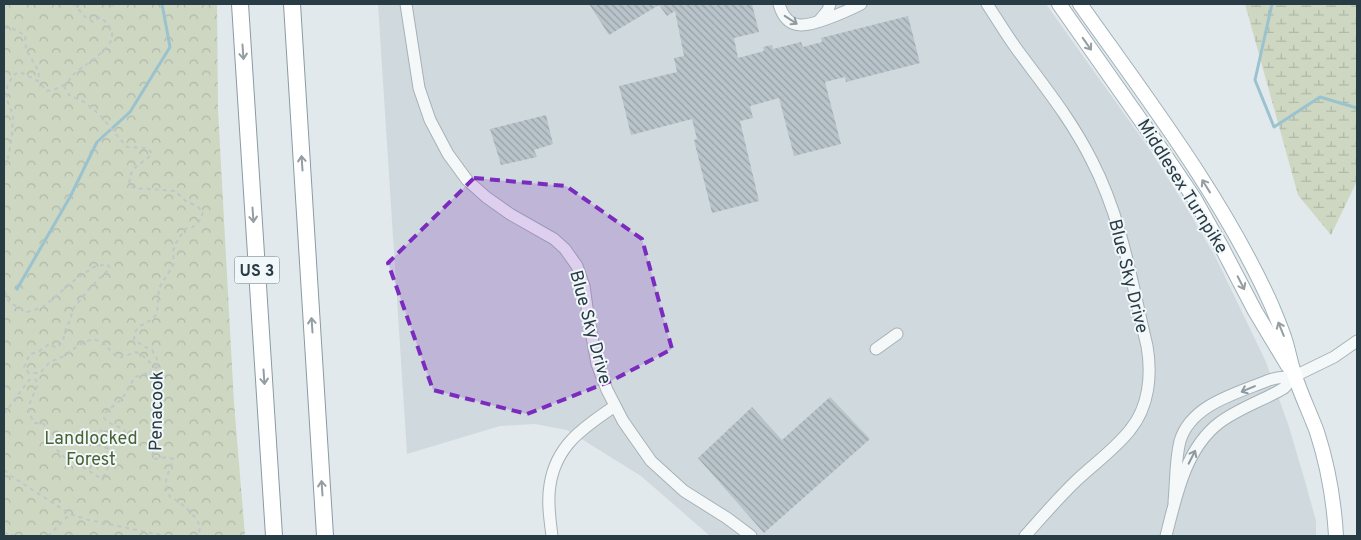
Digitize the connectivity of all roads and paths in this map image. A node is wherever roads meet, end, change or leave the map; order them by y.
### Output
1 (74, 4) edge
2 (110, 4) edge
3 (116, 4) edge
4 (240, 4) edge
5 (292, 4) edge
6 (406, 4) edge
7 (779, 4) edge
8 (830, 4) edge
9 (861, 4) edge
10 (987, 4) edge
11 (1059, 4) edge
12 (1080, 4) edge
13 (811, 25) junction
14 (4, 28) edge
15 (38, 81) junction
16 (64, 86) junction
17 (4, 166) edge
18 (4, 283) edge
19 (897, 334) dead end
20 (1357, 341) edge
21 (876, 349) dead end
22 (158, 370) junction
23 (1295, 376) junction
24 (615, 406) junction
25 (4, 414) edge
26 (4, 470) edge
27 (1174, 502) junction
28 (70, 514) junction
29 (4, 534) edge
30 (15, 536) edge
31 (48, 536) edge
32 (166, 536) edge
33 (199, 536) edge
34 (274, 536) edge
35 (325, 536) edge
36 (552, 536) edge
37 (750, 536) edge
38 (1025, 536) edge
39 (1166, 536) edge
40 (1336, 536) edge

1 - 16 path
2 - 3 path
4 -> 34 highway, US 3
35 -> 5 highway
6 - 24 street, Blue Sky Drive
7 -> 13 street
8 - 13 street
9 - 13 street
10 - 38 street, Blue Sky Drive
11 -> 23 main road, Middlesex Turnpike
23 -> 12 main road, Middlesex Turnpike
14 - 15 path
15 - 16 path
15 - 17 path
16 - 22 path, Penacook
18 - 22 path
19 - 21 street
20 - 23 street
22 - 25 path
22 - 33 path, Penacook
27 -> 23 street
23 -> 27 street
23 - 40 main road, Middlesex Turnpike
24 - 36 street
24 - 37 street, Blue Sky Drive
26 - 28 path
27 - 39 street
28 - 31 path
28 - 32 path
29 - 30 path

